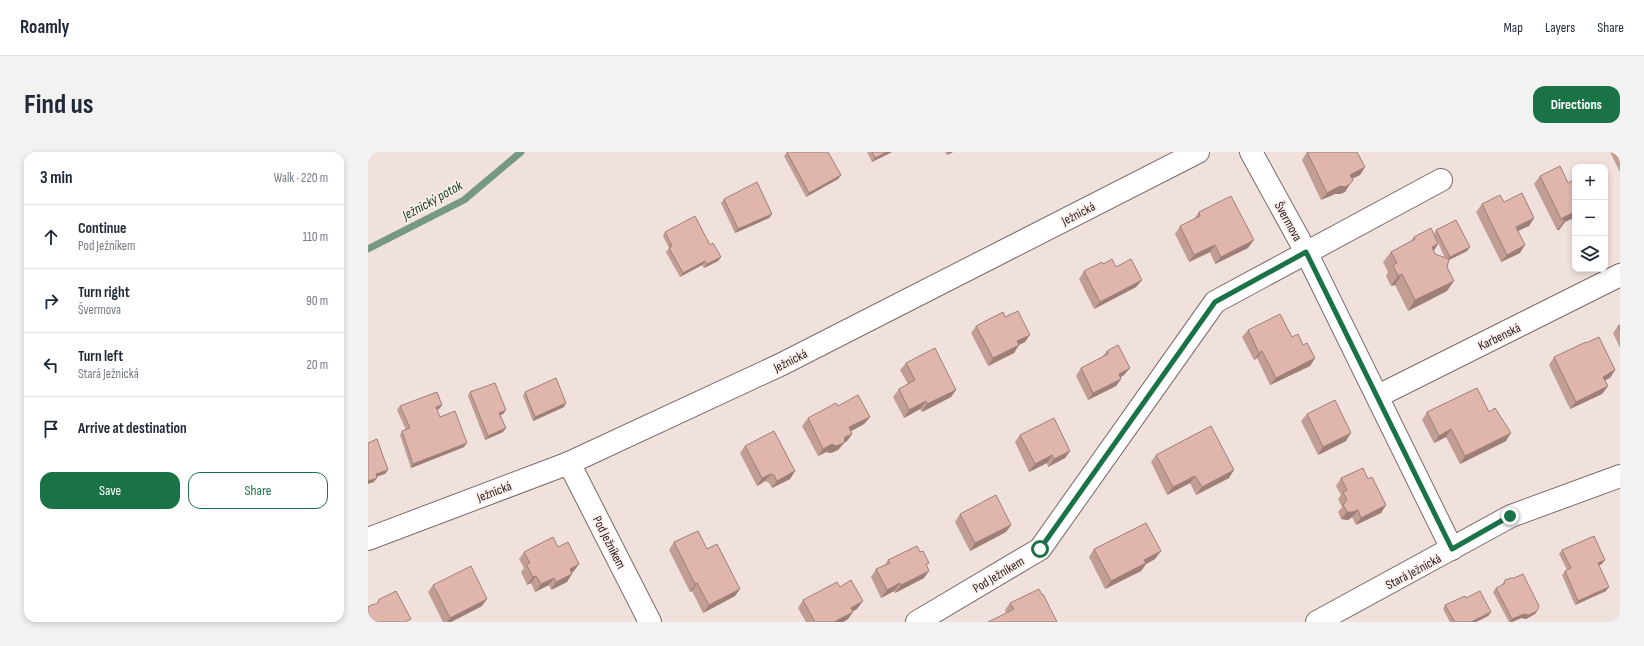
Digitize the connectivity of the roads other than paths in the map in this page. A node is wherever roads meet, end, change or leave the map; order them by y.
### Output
1 (1198, 152) edge
2 (1251, 152) edge
3 (1441, 180) dead end
4 (1306, 252) junction
5 (1620, 276) edge
6 (1378, 396) junction
7 (569, 463) junction
8 (1620, 476) edge
9 (368, 539) edge
10 (1452, 549) junction
11 (650, 622) edge
12 (917, 622) edge
13 (1317, 622) edge

1 - 7 street, Ježnická
2 - 4 street, Švermova
3 - 4 street
4 - 6 street, Švermova
4 - 12 street, Pod Ježníkem
5 - 6 street, Karbenská
6 - 10 street, Švermova
7 - 9 street, Ježnická
7 - 11 street, Pod Ježníkem
8 - 10 street, Stará Ježnická
10 - 13 street, Stará Ježnická

